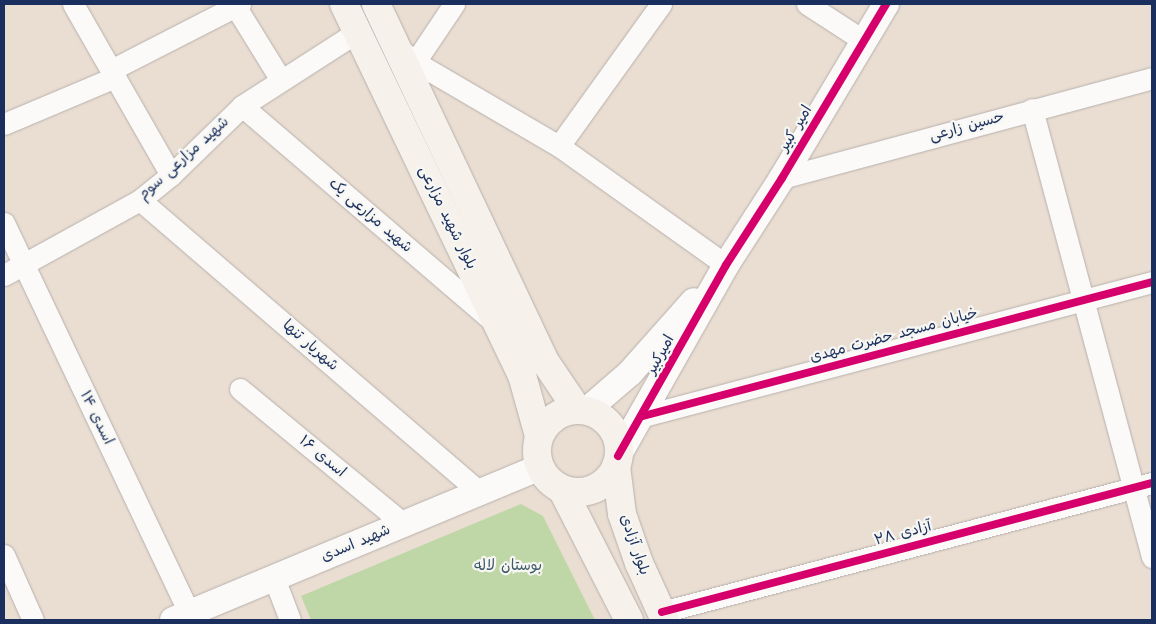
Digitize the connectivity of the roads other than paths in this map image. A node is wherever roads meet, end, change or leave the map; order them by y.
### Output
1 (73, 4) edge
2 (344, 4) edge
3 (376, 4) edge
4 (454, 4) edge
5 (661, 4) edge
6 (807, 4) edge
7 (886, 4) edge
8 (236, 5) edge
9 (357, 32) junction
10 (864, 41) junction
11 (405, 54) junction
12 (113, 73) junction
13 (1152, 78) edge
14 (281, 80) junction
15 (242, 106) junction
16 (1032, 109) junction
17 (4, 124) edge
18 (558, 146) junction
19 (171, 175) junction
20 (782, 178) junction
21 (140, 200) junction
22 (4, 222) edge
23 (726, 265) junction
24 (23, 266) junction
25 (4, 275) edge
26 (1152, 282) edge
27 (1084, 300) junction
28 (498, 326) junction
29 (240, 389) dead end
30 (582, 410) junction
31 (643, 416) junction
32 (539, 436) junction
33 (617, 461) junction
34 (540, 467) junction
35 (1143, 485) edge
36 (562, 489) junction
37 (479, 492) junction
38 (404, 524) junction
39 (4, 555) edge
40 (1152, 557) edge
41 (274, 578) junction
42 (663, 616) edge
43 (181, 617) edge
44 (33, 620) edge
45 (290, 620) edge
46 (629, 620) edge

1 - 12 street
2 - 9 main road, بلوار شهید مزارعی
3 - 11 main road, بلوار شهید مزارعی
4 - 11 street
5 - 18 street
6 - 10 street
7 - 10 street, امیر کبیر
8 - 12 street
8 - 14 street
9 - 14 street, شهید مزارعی سوم
9 - 28 main road, بلوار شهید مزارعی
10 - 20 street, امیر کبیر
11 - 18 street
11 - 30 main road, بلوار شهید مزارعی
12 - 17 street
12 - 19 street
13 - 16 street, حسین زارعی
14 - 15 street, شهید مزارعی سوم
15 - 19 street, شهید مزارعی سوم
15 - 28 street, شهید مزارعی یک
16 - 20 street, حسین زارعی
16 - 27 street
18 - 23 street
19 - 21 street, شهید مزارعی سوم
20 - 23 street, امیر کبیر
21 - 24 street, شهید مزارعی سوم
21 - 37 street, شهریار تنها
22 - 24 street, اسدی ۱۴
23 - 30 street, امیرکبیر
23 - 31 street, امیرکبیر
24 - 25 street, شهید مزارعی سوم
24 - 43 street, اسدی ۱۴
26 - 27 street, خیابان مسجد حضرت مهدی
27 - 31 street, خیابان مسجد حضرت مهدی
27 - 35 street
28 - 32 main road, بلوار شهید مزارعی
29 - 38 street, اسدی ۱۶
30 - 32 main road
30 - 33 main road
31 - 33 street, امیرکبیر
32 - 34 main road
33 - 36 main road
33 - 42 main road, بلوار آزادی
34 - 36 main road
34 - 37 street, شهید اسدی
35 - 40 street
35 - 42 street, آزادی ۲۸
36 - 46 main road
37 - 38 street, شهید اسدی
38 - 41 street, شهید اسدی
39 - 44 street
41 - 43 street, شهید اسدی
41 - 45 street

